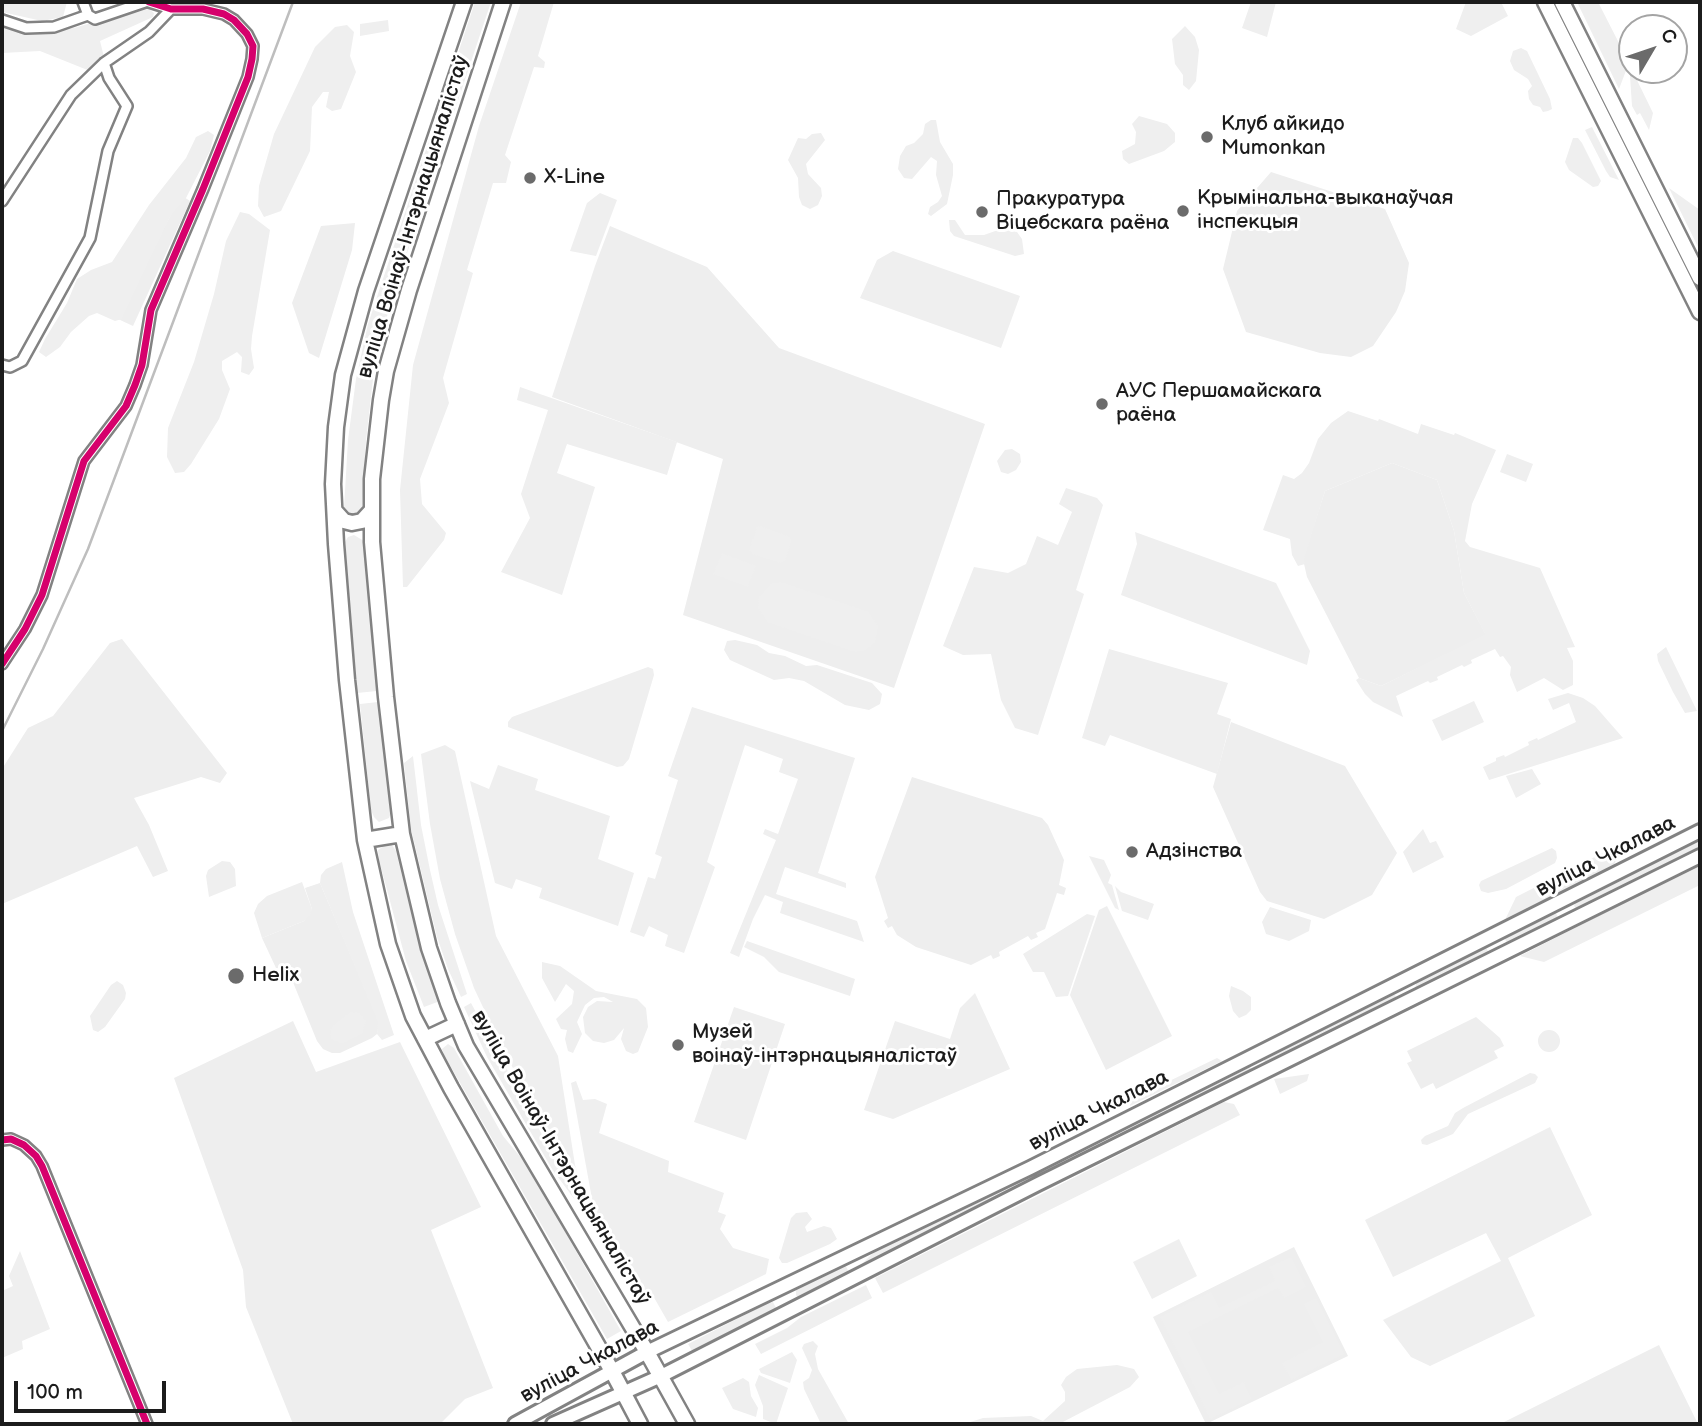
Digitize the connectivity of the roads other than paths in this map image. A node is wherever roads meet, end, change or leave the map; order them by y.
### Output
1 (83, 2) edge
2 (147, 2) edge
3 (464, 2) edge
4 (503, 2) edge
5 (1562, 2) edge
6 (1547, 3) edge
7 (171, 9) junction
8 (88, 15) junction
9 (2, 20) edge
10 (104, 63) junction
11 (2, 201) edge
12 (1665, 207) junction
13 (1651, 214) junction
14 (1696, 283) edge
15 (1700, 312) edge
16 (6, 366) edge
17 (372, 510) junction
18 (335, 511) junction
19 (372, 542) junction
20 (336, 544) junction
21 (2, 664) edge
22 (1700, 831) edge
23 (402, 834) junction
24 (365, 840) junction
25 (1700, 856) edge
26 (1574, 895) junction
27 (1548, 908) junction
28 (1584, 914) junction
29 (1557, 927) junction
30 (1403, 981) junction
31 (1412, 998) junction
32 (457, 1024) junction
33 (425, 1040) junction
34 (2, 1140) edge
35 (1054, 1156) junction
36 (1030, 1168) junction
37 (1062, 1172) junction
38 (1038, 1184) junction
39 (797, 1280) junction
40 (764, 1296) junction
41 (807, 1301) junction
42 (775, 1317) junction
43 (647, 1352) junction
44 (612, 1371) junction
45 (661, 1376) junction
46 (624, 1392) junction
47 (147, 1424) edge
48 (515, 1424) edge
49 (553, 1424) edge
50 (640, 1424) edge
51 (687, 1424) edge

1 - 8 street
2 - 7 street
2 - 8 street
3 - 18 main road, вуліца Воінаў-Інтэрнацыяналістаў
4 - 17 main road, вуліца Воінаў-Інтэрнацыяналістаў
5 - 12 main road
6 - 13 main road
7 - 10 street
7 - 21 street
8 - 9 street
10 - 11 street
10 - 16 street
12 - 13 street
12 - 14 main road
13 - 14 main road
14 - 15 main road
17 - 18 main road
17 - 19 main road, вуліца Воінаў-Інтэрнацыяналістаў
18 - 20 main road, вуліца Воінаў-Інтэрнацыяналістаў
19 - 20 main road
19 - 23 main road, вуліца Воінаў-Інтэрнацыяналістаў
20 - 24 main road, вуліца Воінаў-Інтэрнацыяналістаў
22 - 26 main road, вуліца Чкалава
23 - 24 main road
23 - 32 main road, вуліца Воінаў-Інтэрнацыяналістаў
24 - 33 main road, вуліца Воінаў-Інтэрнацыяналістаў
25 - 28 main road, вуліца Чкалава
26 - 27 main road, вуліца Чкалава
26 - 28 main road
27 - 29 main road
27 - 30 main road, вуліца Чкалава
28 - 29 main road, вуліца Чкалава
29 - 31 main road, вуліца Чкалава
30 - 31 main road
30 - 35 main road, вуліца Чкалава
31 - 37 main road, вуліца Чкалава
32 - 33 main road
32 - 43 main road, вуліца Воінаў-Інтэрнацыяналістаў
33 - 44 main road, вуліца Воінаў-Інтэрнацыяналістаў
34 - 47 street
35 - 36 main road, вуліца Чкалава
35 - 37 main road
36 - 38 main road
36 - 39 main road, вуліца Чкалава
37 - 38 main road, вуліца Чкалава
38 - 41 main road, вуліца Чкалава
39 - 40 main road, вуліца Чкалава
39 - 41 main road
40 - 42 main road
40 - 43 main road, вуліца Чкалава
41 - 42 main road, вуліца Чкалава
42 - 45 main road, вуліца Чкалава
43 - 44 main road, вуліца Чкалава
43 - 45 main road, вуліца Воінаў-Інтэрнацыяналістаў
44 - 46 main road, вуліца Воінаў-Інтэрнацыяналістаў
44 - 48 main road, вуліца Чкалава
45 - 46 main road, вуліца Чкалава
45 - 51 main road, вуліца Воінаў-Інтэрнацыяналістаў
46 - 49 main road, вуліца Чкалава
46 - 50 main road, вуліца Воінаў-Інтэрнацыяналістаў

